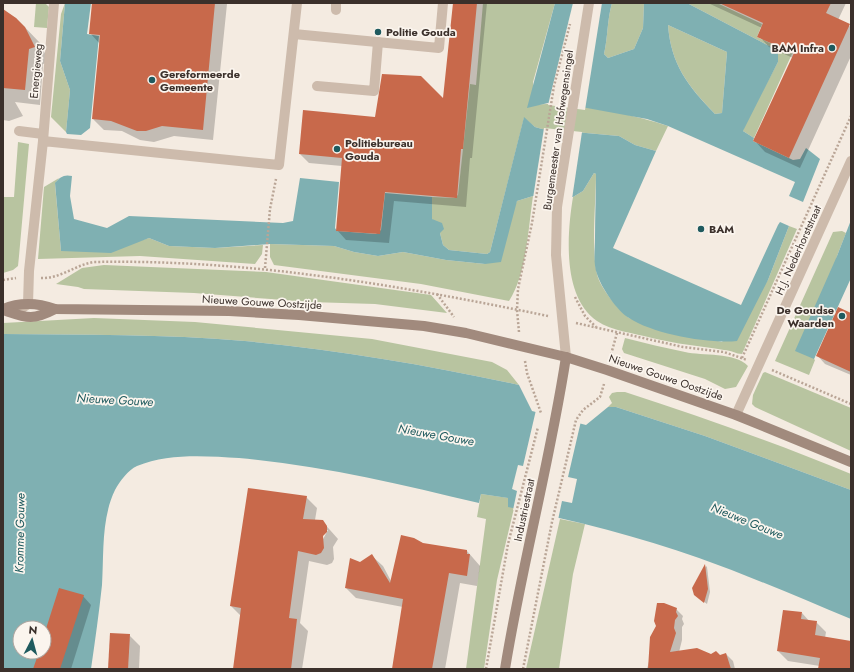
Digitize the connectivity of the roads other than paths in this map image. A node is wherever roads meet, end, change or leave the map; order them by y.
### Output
1 (54, 3) edge
2 (297, 3) edge
3 (443, 3) edge
4 (589, 3) edge
5 (294, 34) junction
6 (378, 42) junction
7 (317, 86) dead end
8 (19, 131) dead end
9 (43, 137) junction
10 (851, 161) edge
11 (28, 304) junction
12 (3, 309) edge
13 (55, 309) junction
14 (14, 314) junction
15 (566, 357) junction
16 (736, 415) junction
17 (851, 462) edge
18 (505, 669) edge

1 - 9 street, Energieweg
2 - 5 street
3 - 6 street
4 - 15 street, Burgemeester van Hofwegensingel
5 - 6 street
5 - 9 street
6 - 7 street
8 - 9 street
9 - 11 street
10 - 16 street, H.J. Nederhorststraat
11 - 12 main road, Nieuwe Gouwe Oostzijde
11 - 13 main road, Nieuwe Gouwe Oostzijde
11 - 14 street
12 - 14 main road, Nieuwe Gouwe Oostzijde
13 - 14 main road, Nieuwe Gouwe Oostzijde
13 - 15 main road, Nieuwe Gouwe Oostzijde
15 - 16 main road, Nieuwe Gouwe Oostzijde
15 - 18 main road, Industriestraat
16 - 17 main road, Nieuwe Gouwe Oostzijde

